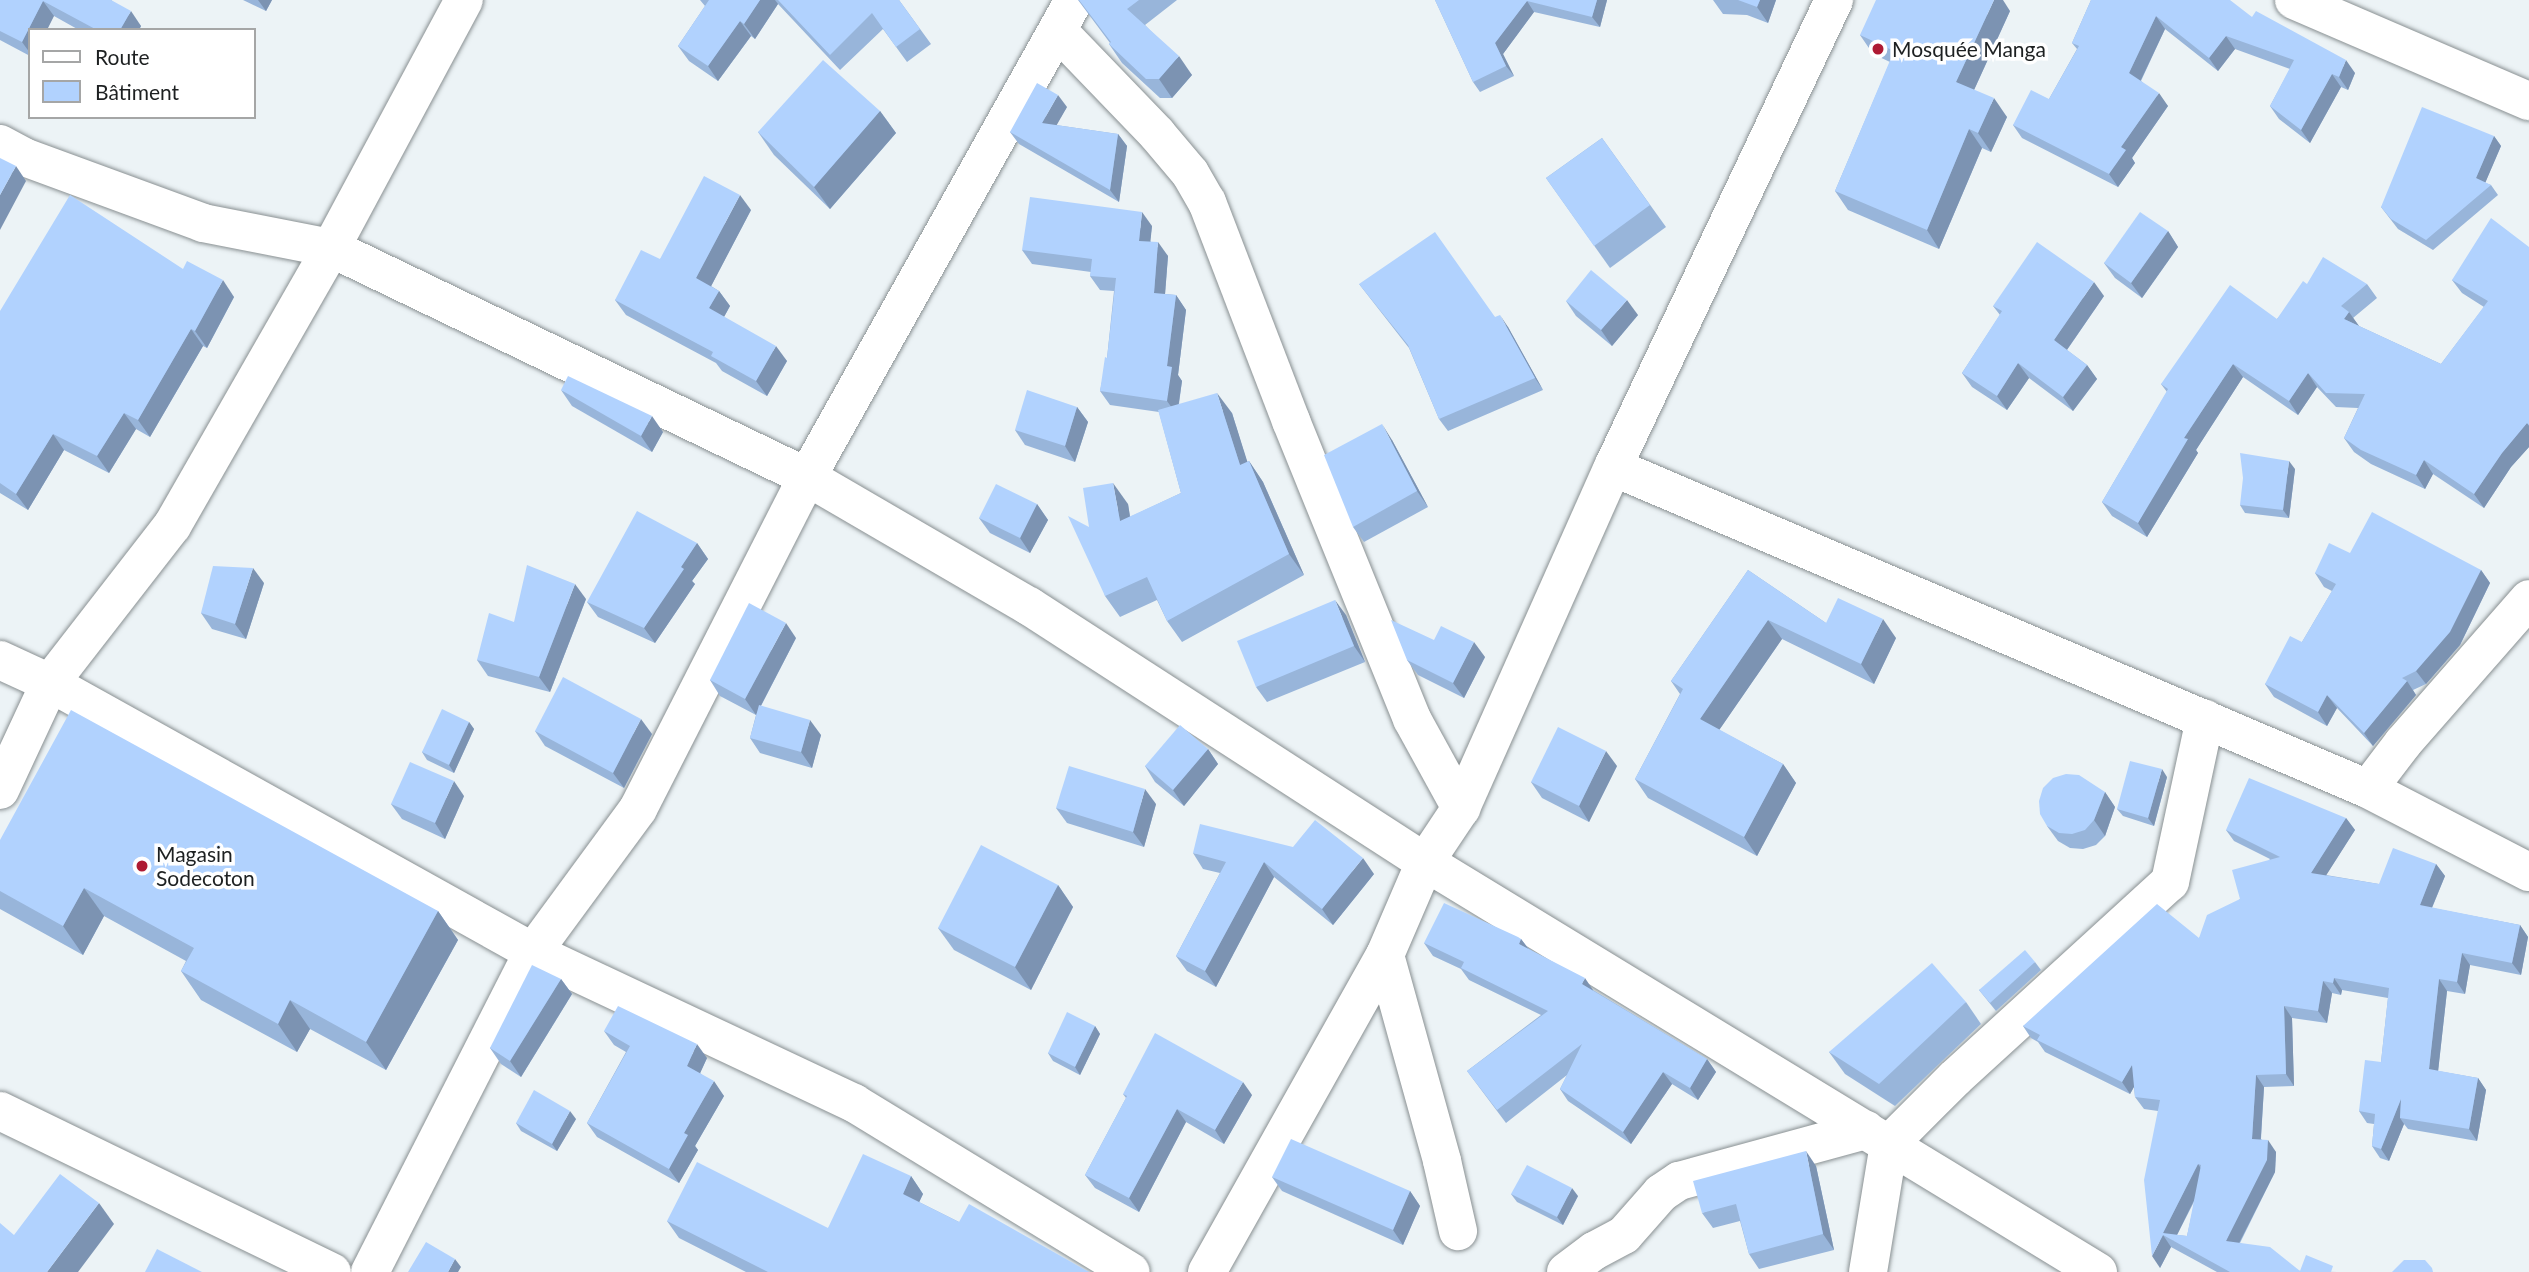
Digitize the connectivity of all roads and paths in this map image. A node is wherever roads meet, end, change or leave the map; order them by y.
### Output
1 (464, 0) edge
2 (1835, 0) edge
3 (2309, 3) edge
4 (1066, 16) edge
5 (2529, 101) edge
6 (0, 144) edge
7 (331, 248) junction
8 (1613, 467) junction
9 (807, 477) junction
10 (2529, 598) edge
11 (0, 660) edge
12 (50, 682) junction
13 (2205, 719) junction
14 (2368, 789) junction
15 (0, 790) edge
16 (1461, 808) junction
17 (1425, 862) junction
18 (2529, 872) edge
19 (533, 952) junction
20 (1385, 955) junction
21 (0, 1111) edge
22 (1877, 1137) junction
23 (1458, 1231) dead end
24 (332, 1272) edge
25 (370, 1272) edge
26 (1131, 1272) edge
27 (1207, 1272) edge
28 (1566, 1272) edge
29 (1868, 1272) edge
30 (2098, 1272) edge

1 - 7 street
2 - 8 street
3 - 5 street
4 - 9 street
4 - 16 street
6 - 7 street
7 - 9 street
7 - 12 street
8 - 13 street
8 - 16 street
9 - 17 street
9 - 19 street
10 - 14 street
11 - 12 street
12 - 15 street
12 - 19 street
13 - 14 street
13 - 22 street
14 - 18 street
16 - 17 street
17 - 20 street
17 - 22 street
19 - 25 street
19 - 26 street
20 - 23 street
20 - 27 street
21 - 24 street
22 - 28 street
22 - 29 street
22 - 30 street

